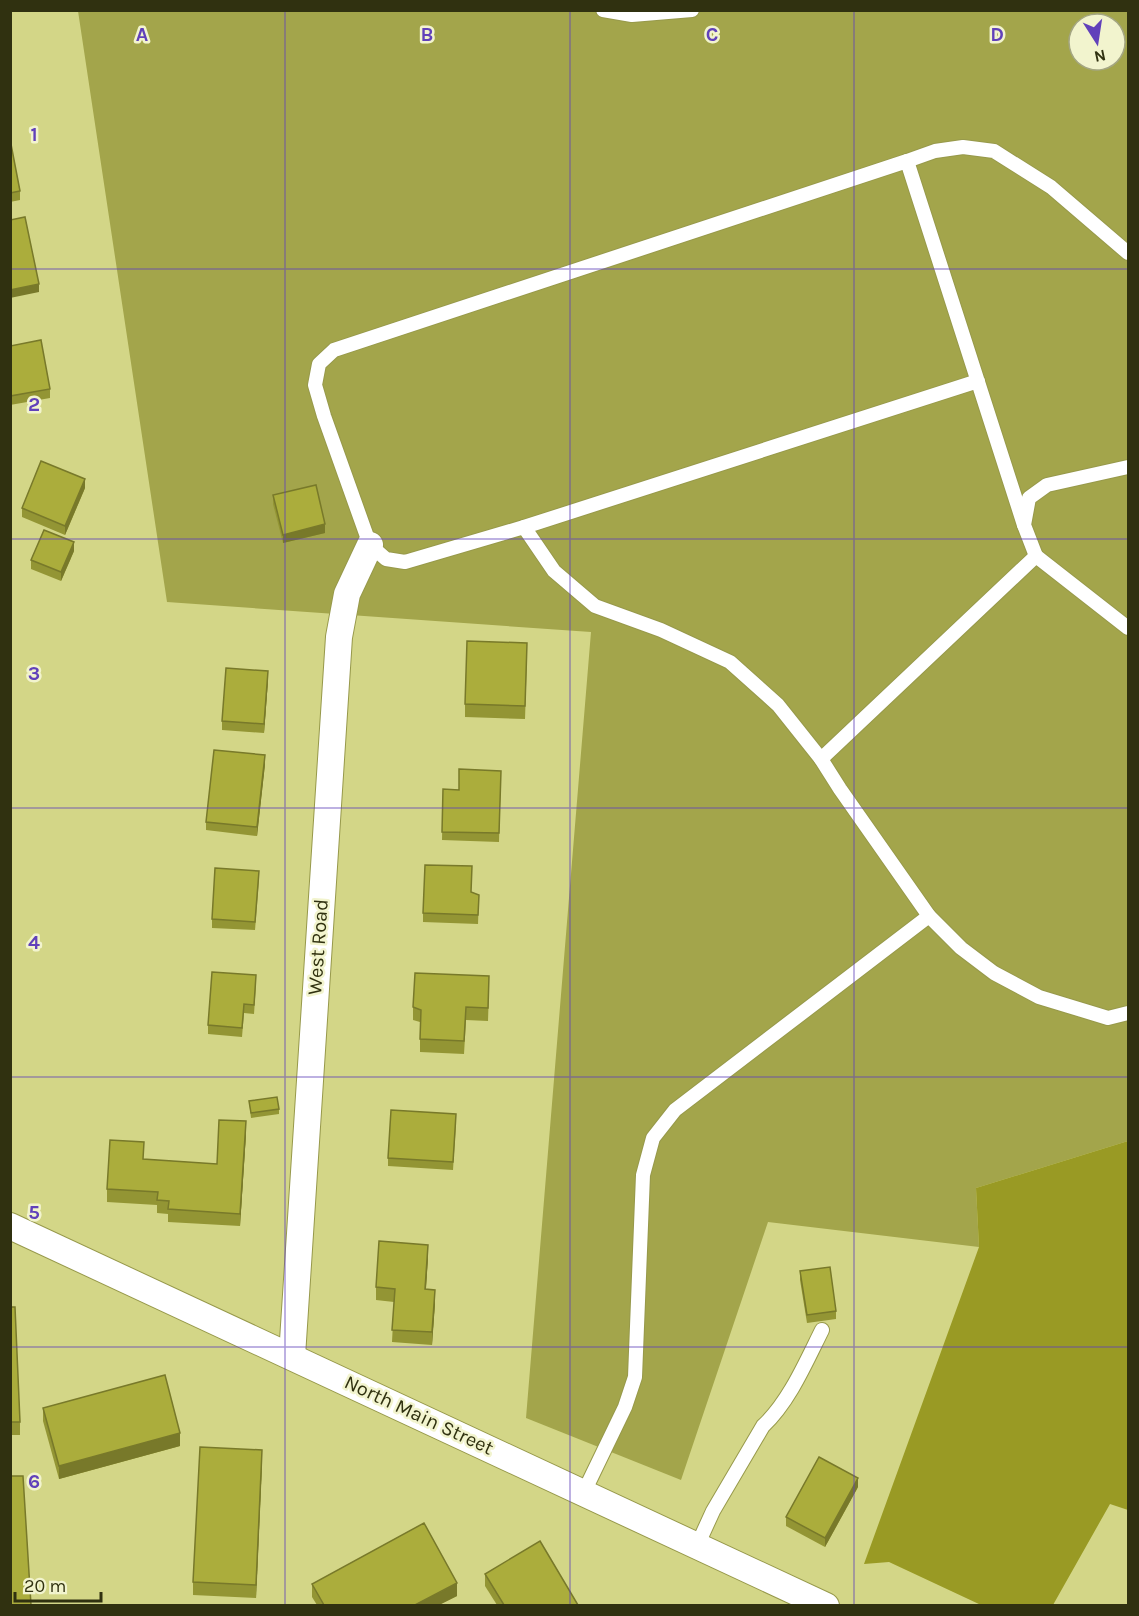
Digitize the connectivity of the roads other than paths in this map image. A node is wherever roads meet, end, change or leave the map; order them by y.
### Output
1 (603, 10) edge
2 (692, 10) edge
3 (907, 161) junction
4 (1128, 253) edge
5 (978, 381) junction
6 (1128, 467) edge
7 (1024, 525) junction
8 (525, 527) junction
9 (370, 545) junction
10 (1036, 556) junction
11 (1128, 628) edge
12 (821, 759) junction
13 (929, 916) junction
14 (1128, 1012) edge
15 (10, 1226) edge
16 (822, 1330) dead end
17 (292, 1356) junction
18 (584, 1492) junction
19 (697, 1546) junction
20 (826, 1605) edge

1 - 2 lane
3 - 4 lane
3 - 5 lane
3 - 9 lane
5 - 7 lane
5 - 8 lane
6 - 7 lane
7 - 10 lane
8 - 9 lane
8 - 12 lane
9 - 17 street, West Road
10 - 11 lane
10 - 12 lane
12 - 13 lane
13 - 14 lane
13 - 18 lane
15 - 17 street, North Main Street
16 - 19 lane
17 - 18 street, North Main Street
18 - 19 street, North Main Street
19 - 20 street, North Main Street

